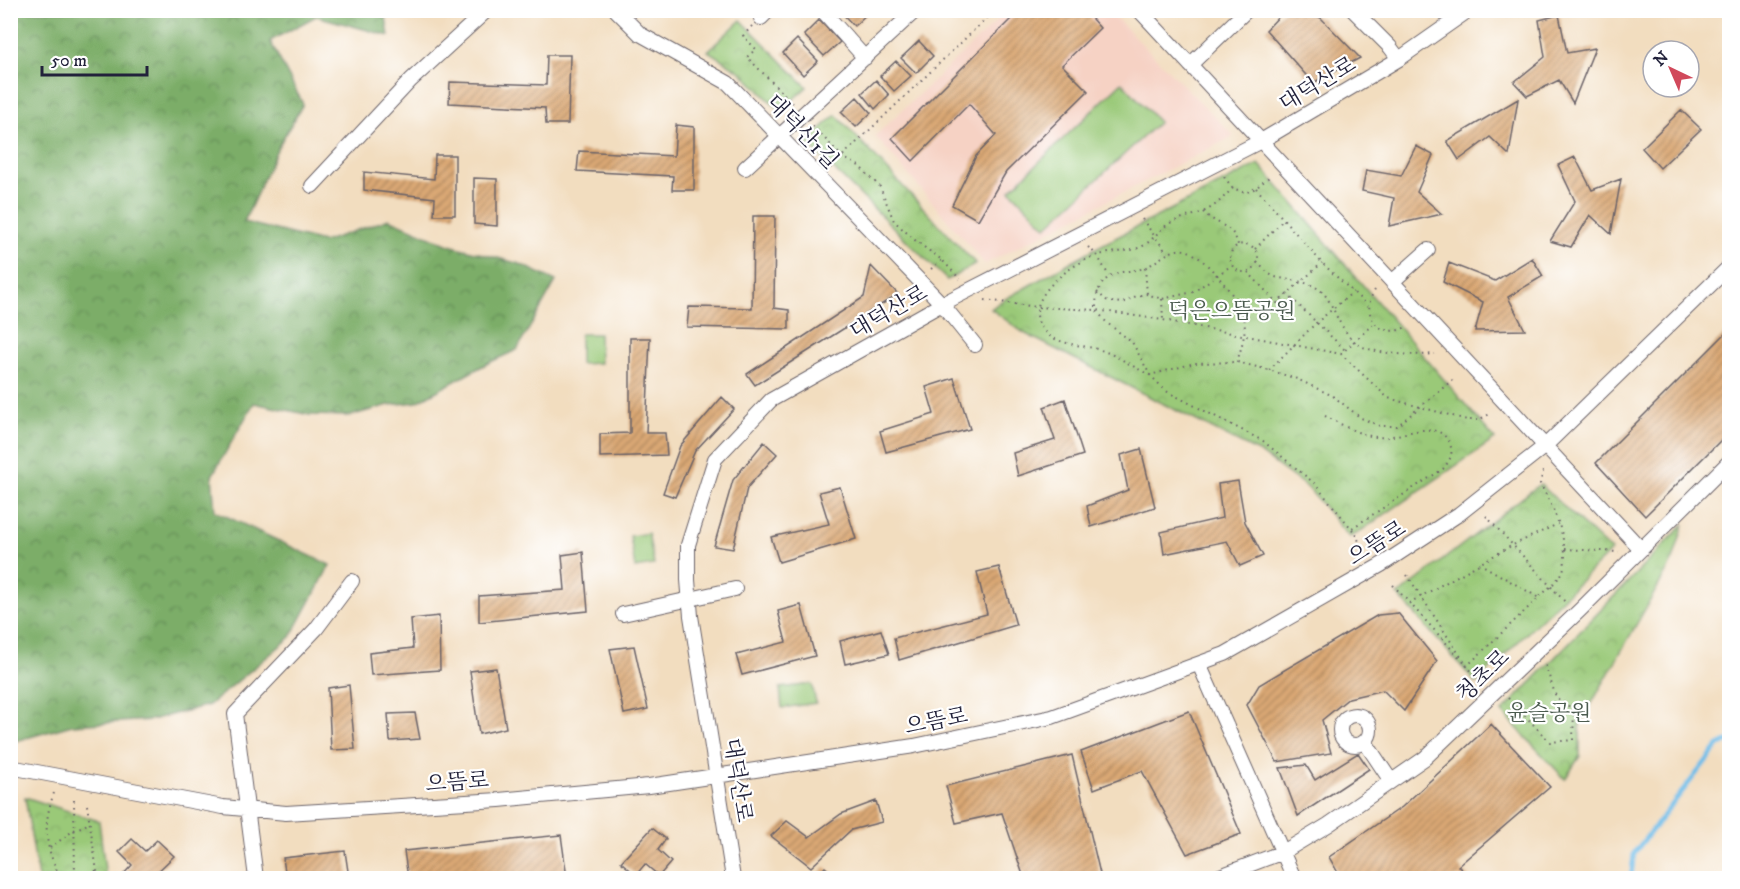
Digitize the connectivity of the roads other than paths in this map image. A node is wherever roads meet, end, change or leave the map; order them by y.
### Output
1 (488, 10) edge
2 (616, 10) edge
3 (822, 10) edge
4 (916, 10) edge
5 (1138, 10) edge
6 (1247, 10) edge
7 (1353, 10) edge
8 (1469, 10) edge
9 (865, 58) junction
10 (1399, 59) junction
11 (1190, 65) junction
12 (779, 136) junction
13 (1261, 141) junction
14 (745, 168) dead end
15 (312, 186) dead end
16 (1428, 250) dead end
17 (1730, 266) edge
18 (1392, 282) junction
19 (942, 304) junction
20 (975, 345) dead end
21 (1545, 446) junction
22 (1730, 461) edge
23 (1640, 548) junction
24 (352, 581) dead end
25 (735, 589) dead end
26 (689, 598) junction
27 (623, 614) dead end
28 (1199, 664) junction
29 (1365, 742) dead end
30 (10, 767) edge
31 (716, 777) junction
32 (1391, 782) junction
33 (246, 810) junction
34 (1283, 852) junction
35 (256, 879) edge
36 (733, 879) edge
37 (1215, 879) edge
38 (1294, 879) edge

1 - 15 street
2 - 12 street, 대덕산1길
3 - 9 street
4 - 9 street
5 - 11 street
6 - 11 street
7 - 10 street
8 - 10 street, 대덕산로
9 - 12 street
10 - 13 street, 대덕산로
11 - 13 street
12 - 14 street
12 - 19 street, 대덕산1길
13 - 18 street
13 - 19 street, 대덕산로
16 - 18 street
17 - 21 street, 으뜸로
18 - 21 street
19 - 20 street, 대덕산1길
19 - 26 street, 대덕산로
21 - 23 street
21 - 28 street, 으뜸로
22 - 23 street, 청초로
23 - 32 street, 청초로
24 - 33 street
25 - 26 street
26 - 27 street
26 - 31 street, 대덕산로
28 - 31 street, 으뜸로
28 - 34 street
29 - 32 street
30 - 33 street, 으뜸로
31 - 33 street, 으뜸로
31 - 36 street, 대덕산로
32 - 34 street, 청초로
33 - 35 street
34 - 37 street, 청초로
34 - 38 street

